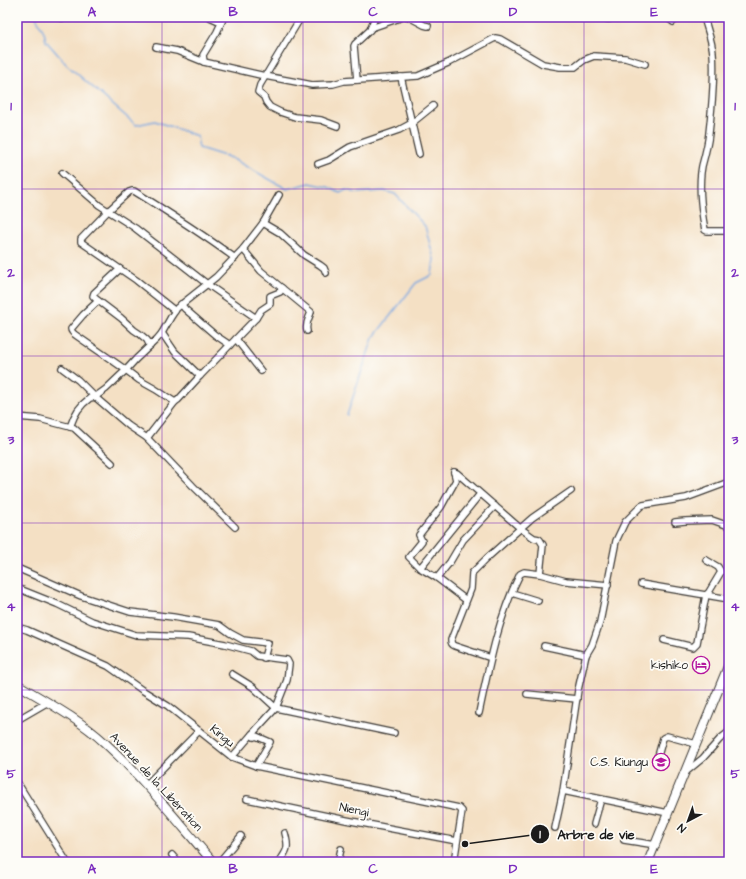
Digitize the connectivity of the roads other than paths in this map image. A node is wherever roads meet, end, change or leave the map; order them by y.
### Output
1 (210, 17) edge
2 (301, 17) edge
3 (375, 17) edge
4 (403, 17) edge
5 (409, 17) edge
6 (595, 17) edge
7 (667, 17) edge
8 (704, 17) edge
9 (609, 19) dead end
10 (223, 20) edge
11 (673, 22) dead end
12 (428, 26) dead end
13 (371, 28) junction
14 (156, 47) dead end
15 (204, 62) junction
16 (646, 64) dead end
17 (265, 76) junction
18 (401, 77) junction
19 (357, 80) junction
20 (433, 106) dead end
21 (412, 123) junction
22 (337, 126) dead end
23 (419, 154) dead end
24 (318, 164) dead end
25 (62, 173) dead end
26 (279, 195) dead end
27 (108, 211) junction
28 (263, 223) junction
29 (729, 230) edge
30 (243, 249) junction
31 (235, 258) junction
32 (120, 270) junction
33 (326, 274) dead end
34 (207, 284) junction
35 (282, 288) junction
36 (98, 301) junction
37 (181, 304) junction
38 (175, 311) junction
39 (256, 318) junction
40 (307, 331) dead end
41 (162, 333) junction
42 (236, 339) junction
43 (230, 345) junction
44 (150, 346) junction
45 (62, 368) dead end
46 (126, 370) junction
47 (261, 371) dead end
48 (200, 376) junction
49 (95, 397) junction
50 (175, 402) junction
51 (17, 417) edge
52 (70, 427) junction
53 (147, 438) junction
54 (112, 463) dead end
55 (729, 482) edge
56 (571, 491) dead end
57 (480, 494) junction
58 (495, 506) junction
59 (676, 522) dead end
60 (235, 526) dead end
61 (729, 526) edge
62 (520, 528) junction
63 (706, 560) dead end
64 (17, 568) edge
65 (420, 568) junction
66 (540, 574) junction
67 (437, 578) junction
68 (608, 584) junction
69 (640, 584) dead end
70 (17, 588) edge
71 (512, 593) junction
72 (706, 595) junction
73 (729, 599) edge
74 (466, 600) junction
75 (538, 602) dead end
76 (17, 627) edge
77 (664, 640) dead end
78 (544, 646) dead end
79 (586, 655) junction
80 (264, 658) junction
81 (491, 658) junction
82 (729, 664) edge
83 (232, 674) dead end
84 (17, 684) edge
85 (527, 694) dead end
86 (577, 699) junction
87 (48, 702) junction
88 (276, 708) junction
89 (479, 713) dead end
90 (17, 720) edge
91 (199, 730) junction
92 (729, 732) edge
93 (394, 733) dead end
94 (252, 734) junction
95 (696, 744) junction
96 (658, 756) dead end
97 (232, 757) junction
98 (256, 766) junction
99 (684, 774) junction
100 (17, 782) edge
101 (146, 785) junction
102 (563, 791) junction
103 (247, 799) dead end
104 (601, 799) junction
105 (668, 813) junction
106 (594, 824) dead end
107 (555, 828) dead end
108 (285, 833) dead end
109 (241, 836) dead end
110 (624, 840) dead end
111 (457, 841) junction
112 (656, 845) junction
113 (341, 849) dead end
114 (172, 855) dead end
115 (68, 862) edge
116 (178, 862) edge
117 (213, 862) edge
118 (219, 862) edge
119 (279, 862) edge
120 (338, 862) edge
121 (454, 862) edge
122 (648, 862) edge

1 - 10 street
2 - 17 street
3 - 13 street
4 - 13 street
5 - 12 street
6 - 9 street
7 - 11 street
8 - 29 street
10 - 15 street
13 - 19 street
14 - 15 street
15 - 17 street
16 - 18 street
17 - 19 street
17 - 22 street
18 - 19 street
18 - 21 street
20 - 21 street
21 - 23 street
21 - 24 street
25 - 27 street
26 - 28 street
27 - 31 street
27 - 32 street
27 - 34 street
28 - 30 street
28 - 33 street
30 - 31 street
30 - 35 street
31 - 34 street
32 - 36 street
32 - 38 street
34 - 37 street
34 - 39 street
35 - 39 street
35 - 40 street
36 - 44 street
36 - 46 street
37 - 38 street
37 - 43 street
38 - 41 street
39 - 42 street
41 - 44 street
41 - 48 street
42 - 43 street
42 - 47 street
43 - 48 street
44 - 46 street
45 - 49 street
46 - 49 street
46 - 50 street
48 - 50 street
49 - 52 street
49 - 53 street
50 - 53 street
51 - 52 street
52 - 54 street
53 - 60 street
55 - 68 street
56 - 62 street
57 - 58 street
57 - 65 street
57 - 65 street
58 - 62 street
58 - 67 street
59 - 61 street
62 - 66 street
62 - 74 street
63 - 72 street
64 - 80 street
65 - 67 street
66 - 68 street
66 - 71 street
67 - 74 street
68 - 79 street
69 - 72 street
70 - 80 street
71 - 75 street
71 - 81 street
72 - 73 street
72 - 77 street
74 - 81 street
76 - 91 street, Kingu
78 - 79 street
79 - 86 street
80 - 88 street
81 - 89 street
82 - 95 highway
83 - 88 street
84 - 87 highway, Avenue de la Libération
85 - 86 street
86 - 102 street
87 - 90 street
87 - 101 highway, Avenue de la Libération
88 - 93 street
88 - 94 street
91 - 97 street, Kingu
91 - 101 street
92 - 99 street
94 - 97 street
94 - 98 street
95 - 96 street
95 - 99 highway
97 - 98 street, Kingu
98 - 111 street, Kingu
99 - 105 highway
100 - 115 street
101 - 117 highway, Avenue de la Libération
102 - 104 street
102 - 107 street
103 - 111 street, Niengi
104 - 105 street
104 - 106 street
105 - 112 highway
108 - 119 street
109 - 118 street
110 - 112 street
111 - 121 street
112 - 122 highway
113 - 120 street
114 - 116 street

